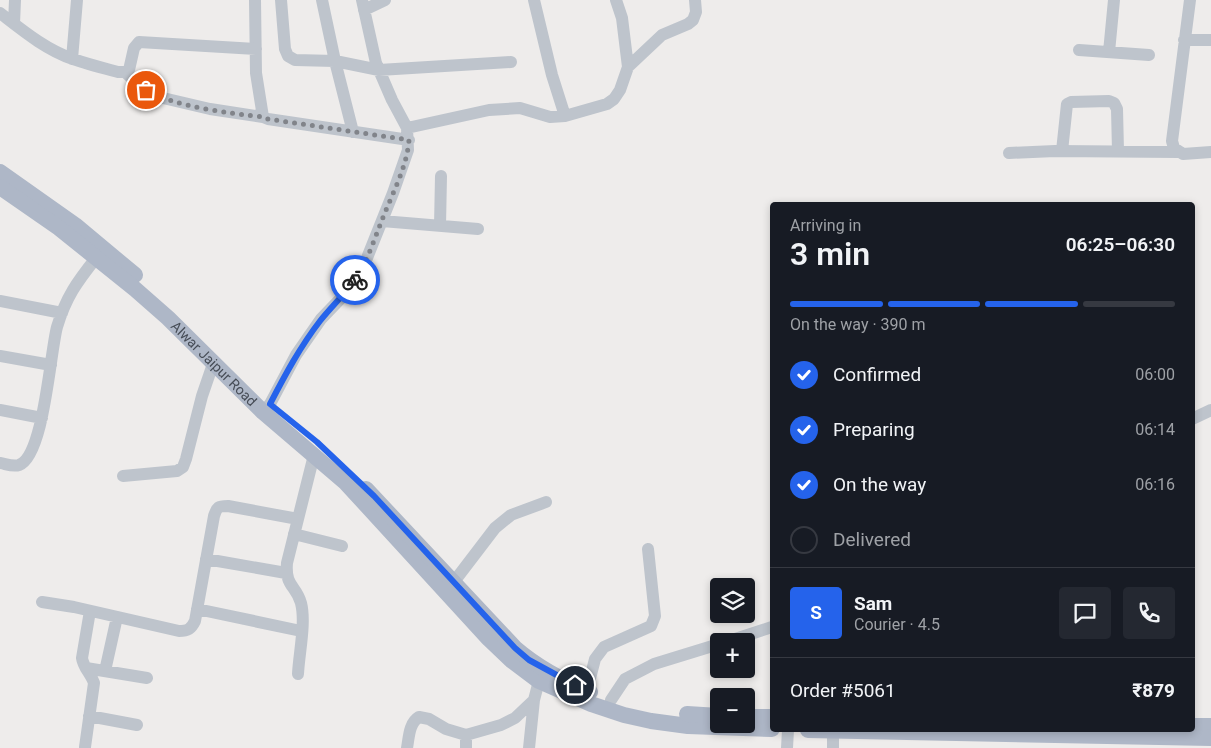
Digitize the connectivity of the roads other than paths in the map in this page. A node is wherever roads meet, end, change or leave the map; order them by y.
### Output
1 (15, 0) edge
2 (76, 0) edge
3 (255, 0) edge
4 (281, 0) edge
5 (322, 0) edge
6 (385, 0) edge
7 (534, 0) edge
8 (616, 0) edge
9 (695, 0) edge
10 (1114, 0) edge
11 (1190, 0) edge
12 (363, 5) edge
13 (0, 13) edge
14 (14, 24) junction
15 (1184, 40) junction
16 (1211, 40) edge
17 (256, 49) junction
18 (1079, 50) dead end
19 (1109, 52) junction
20 (1149, 55) dead end
21 (72, 59) junction
22 (335, 61) junction
23 (511, 62) dead end
24 (628, 67) junction
25 (379, 70) junction
26 (126, 72) junction
27 (565, 116) junction
28 (263, 117) junction
29 (353, 132) junction
30 (408, 134) junction
31 (1062, 151) junction
32 (1118, 151) junction
33 (1178, 152) junction
34 (1211, 152) edge
35 (1009, 153) dead end
36 (441, 176) dead end
37 (0, 177) edge
38 (382, 221) junction
39 (440, 226) junction
40 (478, 229) dead end
41 (96, 258) junction
42 (0, 301) edge
43 (62, 313) junction
44 (0, 356) edge
45 (213, 364) junction
46 (51, 365) junction
47 (266, 408) junction
48 (0, 410) edge
49 (1211, 410) edge
50 (42, 418) junction
51 (1195, 418) edge
52 (314, 455) junction
53 (0, 463) edge
54 (123, 476) dead end
55 (546, 502) dead end
56 (298, 519) junction
57 (294, 534) junction
58 (342, 546) dead end
59 (648, 549) dead end
60 (206, 559) junction
61 (286, 573) junction
62 (454, 583) junction
63 (42, 602) dead end
64 (197, 609) junction
65 (90, 611) junction
66 (118, 617) junction
67 (770, 628) edge
68 (301, 631) junction
69 (754, 633) edge
70 (710, 647) edge
71 (86, 668) junction
72 (105, 671) junction
73 (298, 674) dead end
74 (540, 675) junction
75 (147, 678) dead end
76 (587, 690) junction
77 (534, 700) junction
78 (611, 700) junction
79 (710, 715) edge
80 (89, 716) junction
81 (755, 717) edge
82 (770, 717) edge
83 (137, 725) dead end
84 (1195, 726) edge
85 (1211, 726) edge
86 (770, 729) edge
87 (788, 732) edge
88 (832, 732) edge
89 (860, 732) edge
90 (1211, 738) edge
91 (466, 742) edge
92 (1137, 742) edge
93 (86, 747) edge
94 (407, 748) edge
95 (529, 748) edge
96 (787, 748) edge
97 (833, 748) edge

1 - 14 street
2 - 21 street
3 - 17 street
4 - 22 street
5 - 22 street
6 - 12 street
7 - 27 street
8 - 24 street
9 - 24 street
10 - 19 street
11 - 15 street
12 - 25 street
13 - 14 street
14 - 21 street
15 - 16 street
15 - 33 street
17 - 26 street
17 - 28 street
18 - 19 street
19 - 20 street
21 - 26 street
22 - 25 street
22 - 29 street
23 - 25 street
24 - 27 street
25 - 30 street
26 - 28 street
27 - 30 street
28 - 29 street
29 - 30 street
30 - 38 street
31 - 32 street
31 - 32 street
31 - 35 street
32 - 33 street
33 - 34 street
36 - 39 street
37 - 41 main road, Alwar Jaipur Road
37 - 47 main road, Alwar Jaipur Road
38 - 39 street
38 - 47 street
39 - 40 street
41 - 43 street
41 - 45 main road, Alwar Jaipur Road
42 - 43 street
43 - 46 street
44 - 46 street
45 - 47 main road, Alwar Jaipur Road
45 - 54 street
46 - 50 street
47 - 52 main road, Alwar Jaipur Road
47 - 62 main road, Alwar Jaipur Road
48 - 50 street
49 - 51 street
50 - 53 street
52 - 56 street
52 - 74 main road, Alwar Jaipur Road
55 - 62 street
56 - 57 street
56 - 60 street
57 - 58 street
57 - 61 street
59 - 76 street
60 - 61 street
60 - 64 street
61 - 68 street
62 - 74 main road, Alwar Jaipur Road
63 - 65 street
64 - 66 street
64 - 68 street
65 - 66 street
65 - 71 street
66 - 72 street
67 - 69 street
68 - 73 street
70 - 78 street
71 - 72 street
71 - 80 street
72 - 75 street
74 - 76 main road, Alwar Jaipur Road
74 - 77 street
74 - 86 main road, Alwar Jaipur Road
76 - 78 main road, Alwar Jaipur Road
77 - 91 street
77 - 95 street
78 - 79 main road, Alwar Jaipur Road
80 - 83 street
80 - 93 street
81 - 82 main road
84 - 85 main road
87 - 96 street
88 - 97 street
89 - 92 main road
90 - 92 main road
91 - 94 street

